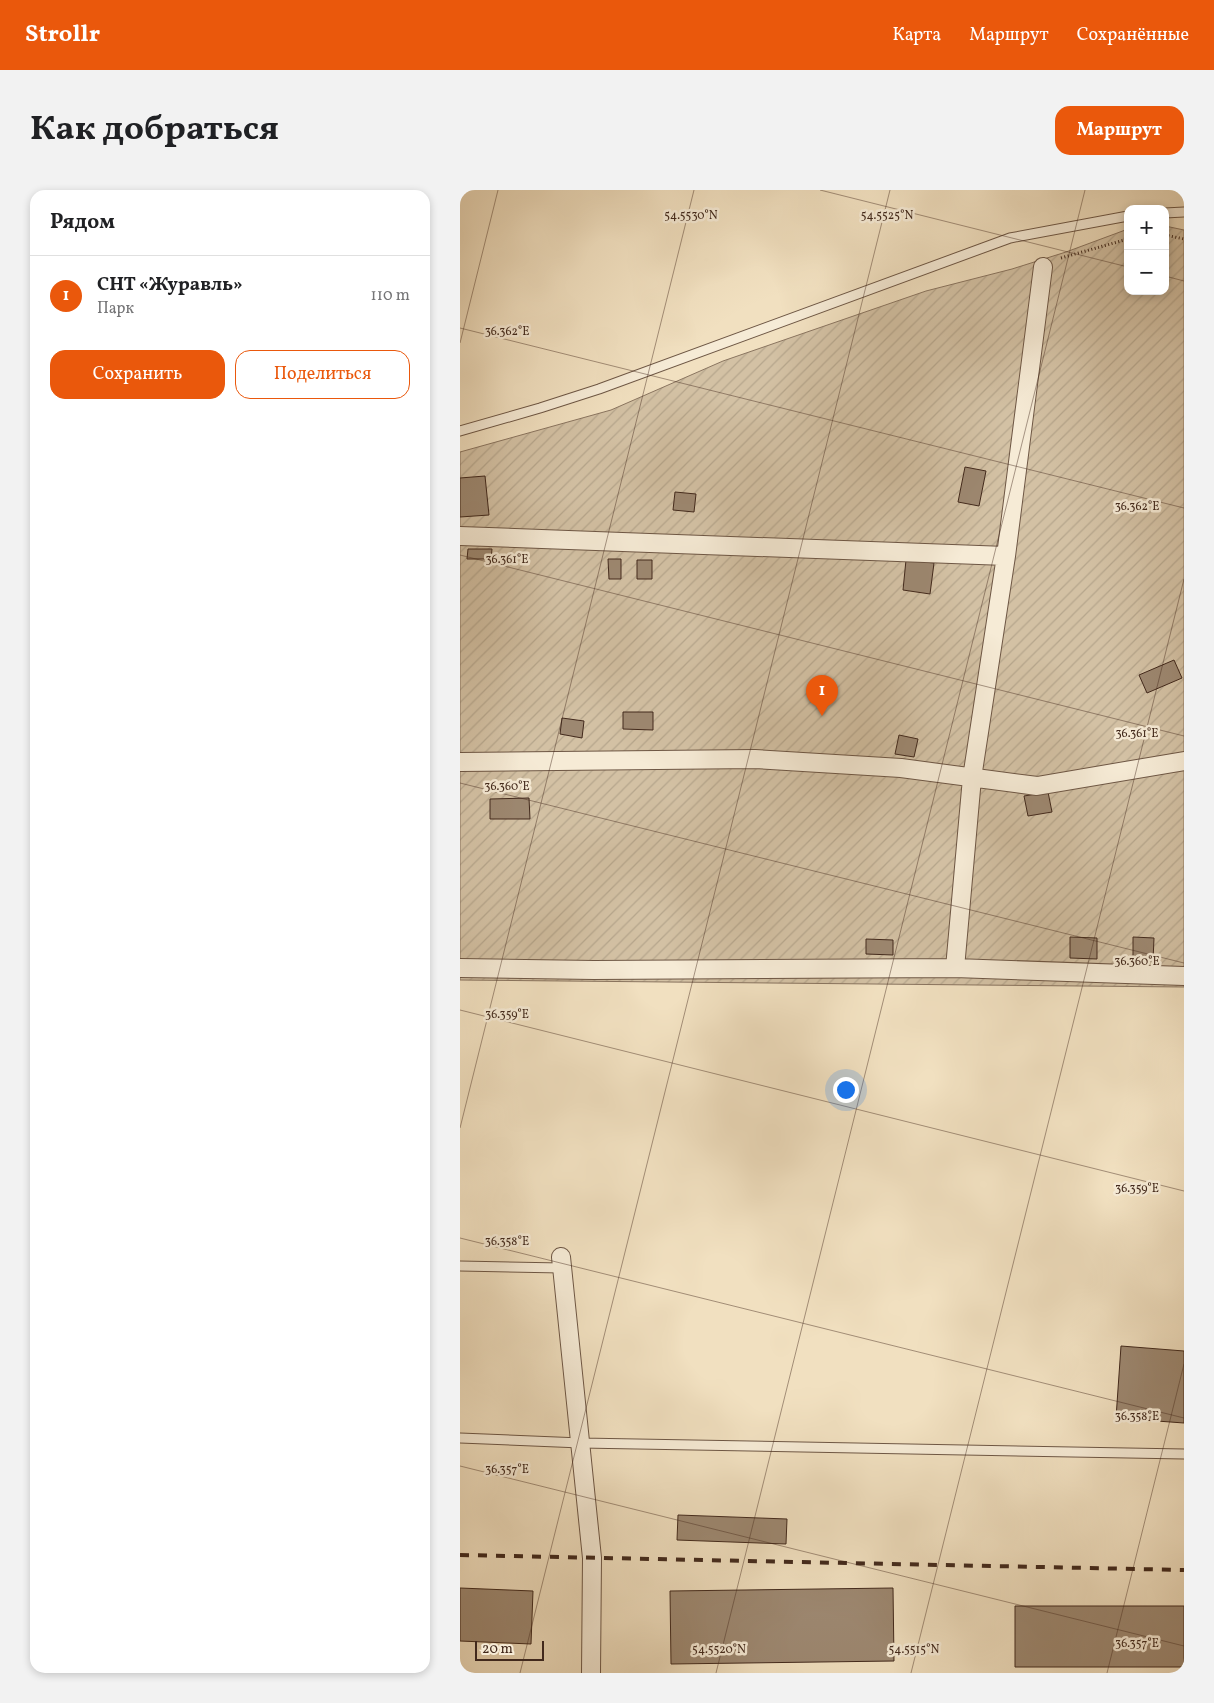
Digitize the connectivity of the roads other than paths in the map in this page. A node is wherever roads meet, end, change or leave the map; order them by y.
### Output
1 (1169, 212) edge
2 (1184, 212) edge
3 (1124, 217) edge
4 (1043, 267) road end
5 (460, 431) edge
6 (460, 536) edge
7 (1006, 556) junction
8 (1184, 761) edge
9 (460, 762) edge
10 (972, 778) junction
11 (460, 968) edge
12 (955, 968) junction
13 (1184, 976) edge
14 (562, 1262) joint
15 (460, 1266) edge
16 (460, 1438) edge
17 (581, 1444) junction
18 (1184, 1454) edge
19 (592, 1673) edge

1 - 2 lane
3 - 5 lane
4 - 7 street
6 - 7 street
7 - 10 street
8 - 10 street
9 - 10 street
10 - 12 street
11 - 12 street
12 - 13 street
14 - 15 lane
14 - 17 street
16 - 17 lane
17 - 18 lane
17 - 19 street

